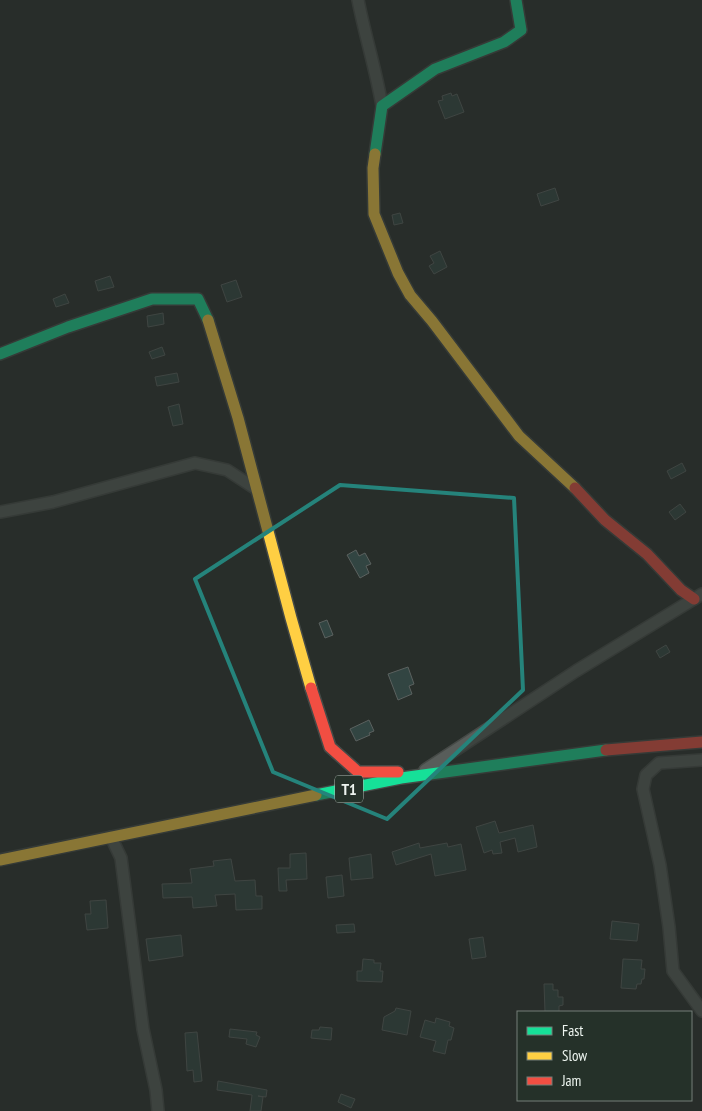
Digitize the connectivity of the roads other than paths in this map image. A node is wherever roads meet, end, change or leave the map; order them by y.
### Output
1 (358, 0) edge
2 (516, 0) edge
3 (382, 106) junction
4 (0, 354) edge
5 (256, 489) junction
6 (0, 512) edge
7 (698, 596) edge
8 (702, 742) edge
9 (702, 760) edge
10 (438, 762) junction
11 (417, 776) junction
12 (111, 837) junction
13 (0, 860) edge
14 (702, 1011) edge
15 (158, 1111) edge

1 - 3 street
2 - 3 main road
3 - 7 main road
4 - 5 main road
5 - 6 street
5 - 10 main road
7 - 10 street
8 - 11 main road, T1
9 - 14 street
10 - 11 street
11 - 12 main road, T1
12 - 13 main road, T1
12 - 15 street

